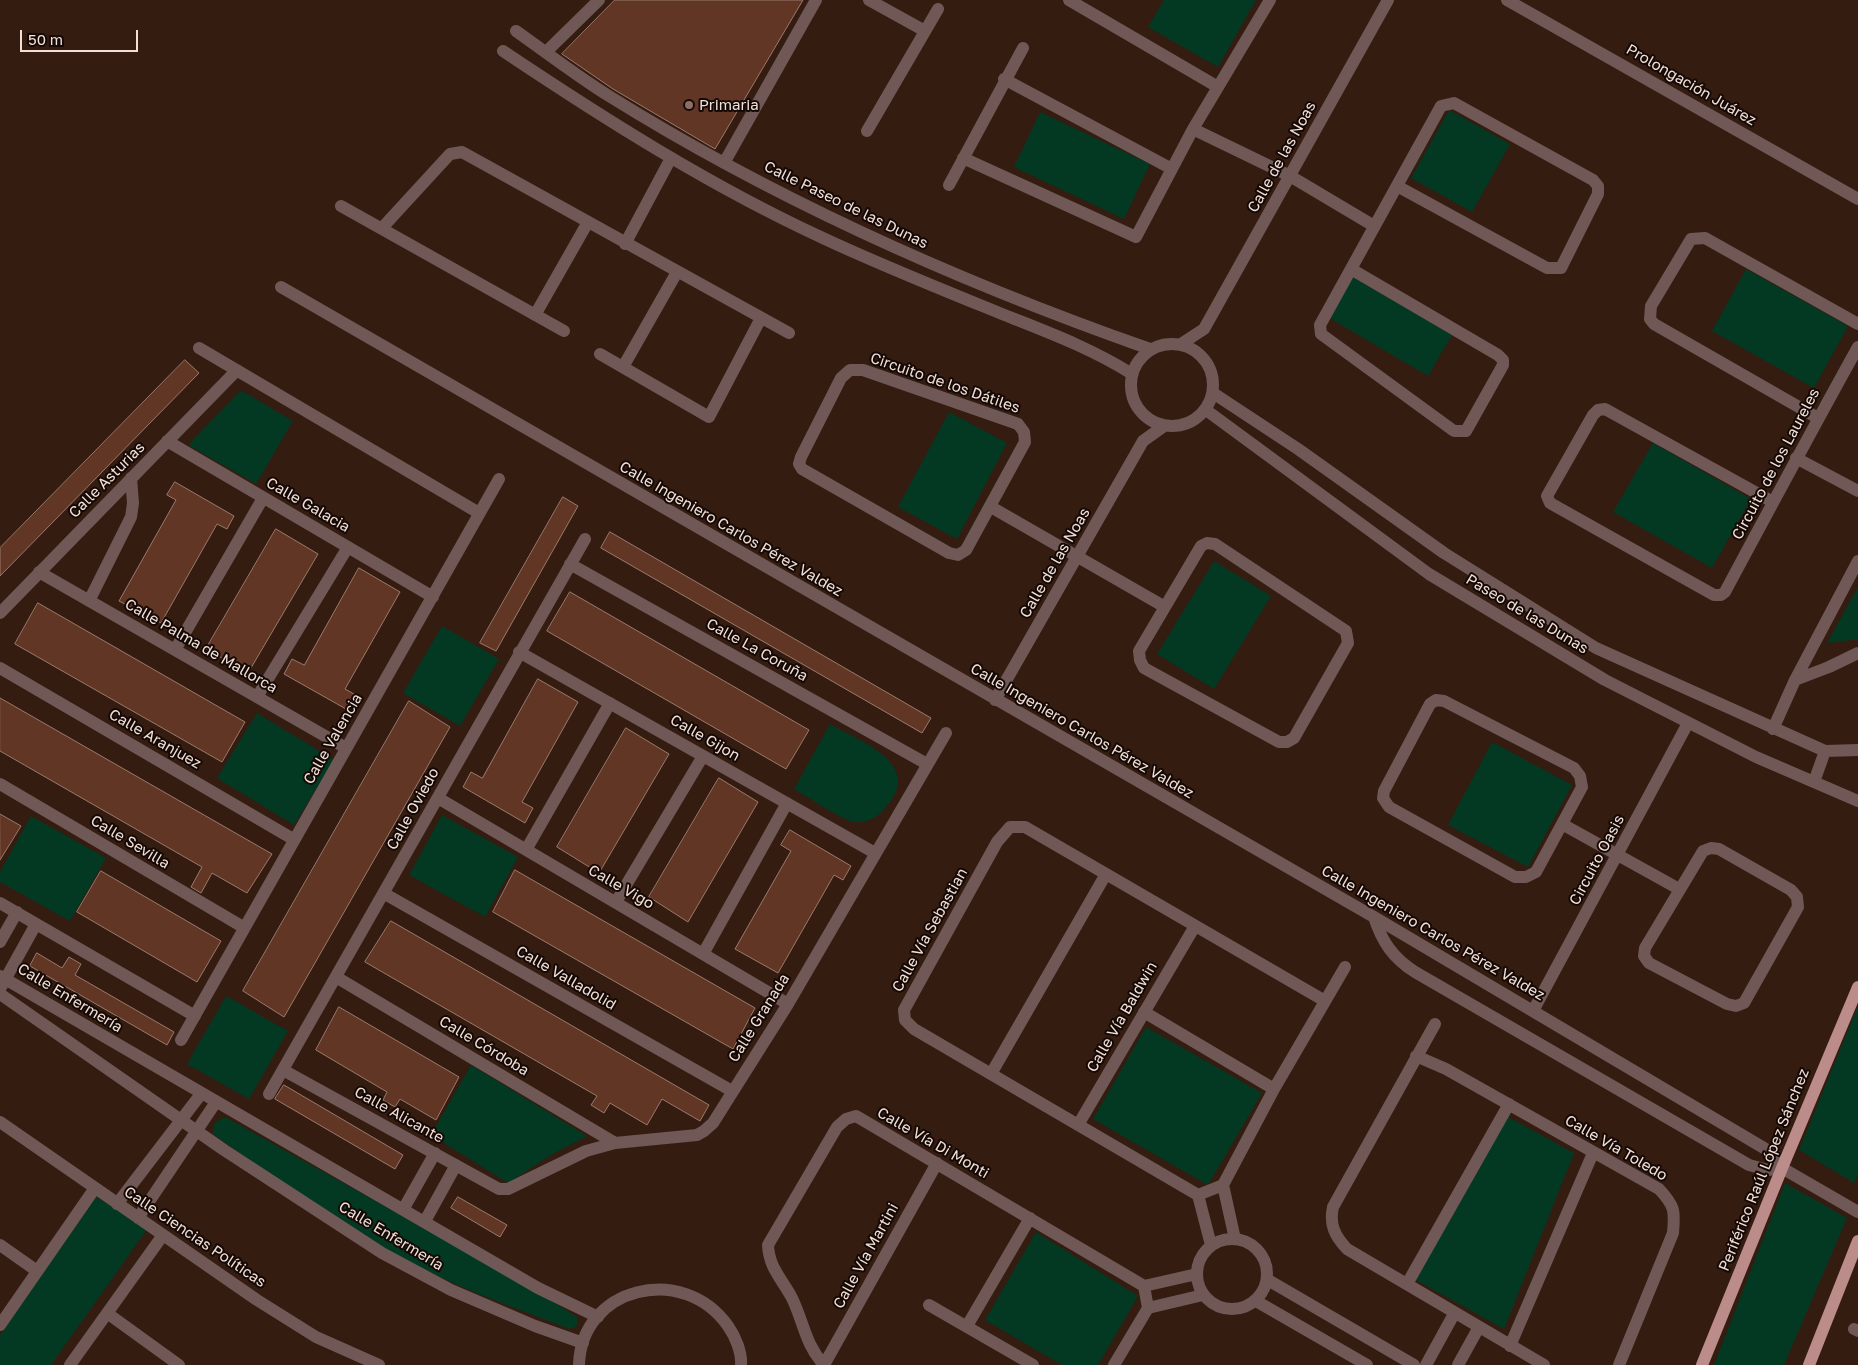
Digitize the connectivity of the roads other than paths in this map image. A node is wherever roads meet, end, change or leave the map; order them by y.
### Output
1 (599, 0) edge
2 (816, 0) edge
3 (869, 0) edge
4 (1069, 0) edge
5 (1270, 0) edge
6 (1388, 0) edge
7 (1507, 0) edge
8 (938, 9) dead end
9 (516, 31) dead end
10 (925, 31) junction
11 (1023, 48) dead end
12 (503, 51) dead end
13 (546, 52) junction
14 (1004, 79) junction
15 (1218, 87) junction
16 (608, 96) junction
17 (594, 111) junction
18 (1193, 129) junction
19 (866, 131) dead end
20 (672, 158) junction
21 (963, 158) junction
22 (724, 163) junction
23 (1172, 169) junction
24 (1290, 176) junction
25 (949, 185) dead end
26 (1397, 186) junction
27 (780, 193) junction
28 (1858, 199) edge
29 (341, 206) dead end
30 (771, 212) junction
31 (588, 222) junction
32 (1374, 226) junction
33 (382, 228) junction
34 (625, 244) junction
35 (1351, 269) junction
36 (677, 272) junction
37 (281, 288) dead end
38 (535, 315) junction
39 (761, 318) junction
40 (1858, 324) edge
41 (1204, 329) junction
42 (564, 332) dead end
43 (789, 333) dead end
44 (1181, 344) junction
45 (1858, 347) edge
46 (199, 348) dead end
47 (1150, 349) junction
48 (600, 354) dead end
49 (1205, 360) junction
50 (623, 367) junction
51 (237, 370) junction
52 (1132, 374) junction
53 (1213, 393) junction
54 (1206, 410) junction
55 (1143, 414) junction
56 (1818, 418) junction
57 (1164, 426) junction
58 (168, 441) junction
59 (1143, 441) junction
60 (1796, 458) junction
61 (131, 478) junction
62 (499, 479) dead end
63 (1858, 491) edge
64 (263, 498) junction
65 (1773, 502) junction
66 (991, 507) junction
67 (479, 513) junction
68 (585, 539) dead end
69 (348, 547) junction
70 (1077, 558) junction
71 (1858, 561) edge
72 (570, 564) junction
73 (39, 572) junction
74 (433, 596) junction
75 (89, 601) junction
76 (1165, 607) junction
77 (0, 613) edge
78 (1596, 648) junction
79 (175, 650) junction
80 (519, 652) junction
81 (1858, 653) edge
82 (1584, 667) junction
83 (0, 668) edge
84 (1794, 680) junction
85 (257, 698) junction
86 (996, 700) junction
87 (610, 703) junction
88 (1688, 723) junction
89 (1773, 729) junction
90 (946, 733) dead end
91 (346, 748) junction
92 (1858, 750) edge
93 (1825, 751) junction
94 (703, 756) junction
95 (927, 764) junction
96 (1814, 782) junction
97 (0, 784) edge
98 (438, 798) junction
99 (1858, 801) edge
100 (787, 803) junction
101 (1562, 824) junction
102 (293, 839) junction
103 (526, 850) junction
104 (875, 853) junction
105 (1618, 855) junction
106 (1106, 874) junction
107 (1679, 889) junction
108 (384, 894) junction
109 (616, 902) junction
110 (0, 903) edge
111 (17, 912) junction
112 (1374, 917) junction
113 (36, 924) junction
114 (1195, 926) junction
115 (244, 927) junction
116 (0, 942) edge
117 (703, 954) junction
118 (1345, 967) dead end
119 (336, 977) junction
120 (1, 981) edge
121 (1858, 987) edge
122 (0, 994) edge
123 (1325, 1001) junction
124 (788, 1004) junction
125 (1533, 1011) junction
126 (1144, 1012) junction
127 (195, 1016) junction
128 (1434, 1024) dead end
129 (181, 1040) dead end
130 (1416, 1056) junction
131 (283, 1070) junction
132 (991, 1074) junction
133 (1274, 1089) junction
134 (732, 1091) junction
135 (201, 1094) junction
136 (269, 1094) dead end
137 (216, 1102) junction
138 (1509, 1104) junction
139 (181, 1120) junction
140 (0, 1122) edge
141 (1078, 1125) junction
142 (197, 1131) junction
143 (615, 1143) junction
144 (435, 1153) junction
145 (1593, 1153) junction
146 (937, 1164) junction
147 (456, 1165) junction
148 (1782, 1168) junction
149 (1223, 1185) junction
150 (94, 1188) junction
151 (500, 1189) joint
152 (1198, 1195) junction
153 (117, 1204) junction
154 (404, 1208) junction
155 (1858, 1212) edge
156 (138, 1218) junction
157 (1030, 1218) junction
158 (425, 1221) junction
159 (163, 1235) junction
160 (1235, 1239) junction
161 (1858, 1241) edge
162 (0, 1245) edge
163 (1211, 1245) junction
164 (37, 1271) junction
165 (1197, 1274) junction
166 (1268, 1280) junction
167 (1408, 1284) junction
168 (1144, 1286) junction
169 (1203, 1295) junction
170 (1256, 1300) junction
171 (929, 1305) dead end
172 (1148, 1308) junction
173 (108, 1313) junction
174 (1454, 1314) junction
175 (598, 1316) junction
176 (0, 1325) edge
177 (967, 1326) junction
178 (1478, 1328) junction
179 (583, 1343) junction
180 (1510, 1346) junction
181 (70, 1365) edge
182 (179, 1365) edge
183 (379, 1365) edge
184 (579, 1365) edge
185 (741, 1365) edge
186 (824, 1365) edge
187 (1033, 1365) edge
188 (1114, 1365) edge
189 (1367, 1365) edge
190 (1414, 1365) edge
191 (1426, 1365) edge
192 (1458, 1365) edge
193 (1544, 1365) edge
194 (1620, 1365) edge
195 (1702, 1365) edge
196 (1809, 1365) edge

1 - 13 street
2 - 22 street
3 - 10 street
4 - 15 street
5 - 15 street
6 - 24 street, Calle de las Noas
7 - 28 street, Prolongación Juárez
8 - 10 street
9 - 13 street, Calle Paseo de las Dunas
10 - 19 street
11 - 14 street
12 - 17 street
13 - 16 street, Calle Paseo de las Dunas
14 - 21 street
14 - 23 street
15 - 18 street
16 - 17 street
16 - 22 street, Calle Paseo de las Dunas
17 - 20 street
18 - 23 street
18 - 24 street
20 - 30 street
20 - 34 street
21 - 23 street
21 - 25 street
22 - 27 street, Calle Paseo de las Dunas
24 - 32 street
24 - 41 street, Calle de las Noas
26 - 26 street
26 - 32 street
27 - 30 street
27 - 47 street, Calle Paseo de las Dunas
29 - 33 street
30 - 52 street
31 - 33 street
31 - 34 street
31 - 38 street
32 - 35 street
33 - 38 street
34 - 36 street
35 - 35 street
36 - 39 street
36 - 50 street
37 - 86 street, Calle Ingeniero Carlos Pérez Valdez
38 - 42 street
39 - 43 street
39 - 50 street
40 - 56 street
41 - 44 street, Calle de las Noas
41 - 49 street
44 - 47 street
44 - 49 street
45 - 56 street, Circuito de los Laureles
46 - 51 street
47 - 52 street
48 - 50 street
49 - 53 street
51 - 58 street, Calle Asturias
51 - 67 street
52 - 55 street
53 - 54 street
53 - 78 street, Paseo de las Dunas
54 - 57 street
54 - 82 street, Paseo de las Dunas
55 - 57 street
55 - 59 street, Calle de las Noas
56 - 60 street, Circuito de los Laureles
57 - 59 street, Calle de las Noas
58 - 61 street, Calle Asturias
58 - 64 street, Calle Galacia
59 - 70 street, Calle de las Noas
60 - 63 street
60 - 65 street, Circuito de los Laureles
61 - 73 street, Calle Asturias
61 - 75 street
62 - 67 street, Calle Valencia
64 - 69 street, Calle Galacia
64 - 79 street
65 - 65 street, Circuito de los Laureles
66 - 66 street, Circuito de los Dátiles
66 - 70 street
67 - 74 street, Calle Valencia
68 - 72 street, Calle Oviedo
69 - 74 street, Calle Galacia
69 - 85 street
70 - 76 street
70 - 86 street, Calle de las Noas
71 - 84 street
72 - 80 street, Calle Oviedo
72 - 95 street, Calle La Coruña
73 - 75 street, Calle Palma de Mallorca
73 - 77 street, Calle Asturias
74 - 91 street, Calle Valencia
75 - 79 street, Calle Palma de Mallorca
76 - 76 street
78 - 82 street
78 - 89 street, Paseo de las Dunas
79 - 85 street, Calle Palma de Mallorca
80 - 87 street, Calle Gijon
80 - 98 street, Calle Oviedo
81 - 84 street
82 - 88 street, Paseo de las Dunas
83 - 102 street, Calle Aranjuez
84 - 89 street
85 - 91 street, Calle Palma de Mallorca
86 - 112 street, Calle Ingeniero Carlos Pérez Valdez
87 - 94 street, Calle Gijon
87 - 103 street
88 - 96 street, Paseo de las Dunas
88 - 105 street, Circuito Oasis
89 - 93 street, Paseo de las Dunas
90 - 95 street, Calle Granada
91 - 102 street, Calle Valencia
92 - 93 street, Paseo de las Dunas
93 - 96 street
94 - 100 street, Calle Gijon
94 - 109 street
95 - 104 street, Calle Granada
96 - 99 street, Paseo de las Dunas
97 - 115 street, Calle Sevilla
98 - 103 street, Calle Vigo
98 - 108 street, Calle Oviedo
100 - 104 street, Calle Gijon
100 - 117 street
101 - 101 street
101 - 105 street
102 - 115 street, Calle Valencia
103 - 109 street, Calle Vigo
104 - 124 street, Calle Granada
105 - 107 street
105 - 125 street, Circuito Oasis
106 - 114 street, Calle Vía Sebastian
106 - 132 street
106 - 132 street, Calle Vía Sebastian
107 - 107 street
108 - 119 street, Calle Oviedo
108 - 134 street, Calle Valladolid
109 - 117 street, Calle Vigo
110 - 111 street
111 - 113 street
111 - 116 street
112 - 125 street, Calle Ingeniero Carlos Pérez Valdez
112 - 148 street
113 - 120 street
113 - 127 street
114 - 123 street, Calle Vía Sebastian
114 - 126 street, Calle Vía Baldwin
115 - 127 street, Calle Valencia
117 - 124 street, Calle Vigo
118 - 123 street
119 - 131 street, Calle Oviedo
119 - 143 street, Calle Córdoba
120 - 135 street, Calle Enfermería
121 - 148 main road, Periférico Raúl López Sánchez
122 - 139 street, Calle Enfermería
123 - 133 street
124 - 134 street, Calle Granada
125 - 148 street, Calle Ingeniero Carlos Pérez Valdez
126 - 133 street
126 - 141 street, Calle Vía Baldwin
127 - 129 street, Calle Valencia
128 - 130 street
130 - 138 street, Calle Vía Toledo
130 - 167 street
131 - 136 street, Calle Oviedo
131 - 144 street, Calle Alicante
132 - 141 street, Calle Vía Sebastian
133 - 149 street
134 - 143 street, Calle Granada
135 - 137 street, Calle Enfermería
135 - 139 street
137 - 142 street
137 - 154 street, Calle Enfermería
138 - 145 street, Calle Vía Toledo
138 - 167 street
139 - 142 street, Calle Enfermería
139 - 153 street
140 - 150 street, Calle Ciencias Políticas
141 - 152 street, Calle Vía Sebastian
142 - 156 street
142 - 179 street, Calle Enfermería
143 - 151 street, Calle Granada
144 - 147 street, Calle Alicante
144 - 154 street
145 - 180 street
145 - 194 street, Calle Vía Toledo
146 - 157 street, Calle Vía Di Monti
146 - 186 street, Calle Vía Martini
146 - 186 street, Calle Vía Di Monti
147 - 151 street, Calle Alicante
147 - 158 street
148 - 155 street, Calle Ingeniero Carlos Pérez Valdez
148 - 195 main road, Periférico Raúl López Sánchez
149 - 152 street
149 - 160 street
150 - 153 street, Calle Ciencias Políticas
150 - 164 street
152 - 163 street
153 - 156 street, Calle Ciencias Políticas
154 - 158 street, Calle Enfermería
156 - 159 street, Calle Ciencias Políticas
157 - 168 street, Calle Vía Di Monti
157 - 177 street
158 - 175 street, Calle Enfermería
159 - 173 street
159 - 183 street, Calle Ciencias Políticas
160 - 163 street
160 - 166 street
161 - 196 main road
162 - 164 street
163 - 165 street
164 - 176 street
165 - 168 street
165 - 169 street
166 - 170 street
166 - 190 street
167 - 174 street
168 - 172 street
169 - 170 street
169 - 172 street
170 - 189 street
171 - 177 street
172 - 188 street
173 - 181 street
173 - 182 street
174 - 178 street
174 - 191 street
175 - 179 street
175 - 185 street
177 - 187 street
178 - 180 street
178 - 192 street
179 - 184 street
180 - 193 street

